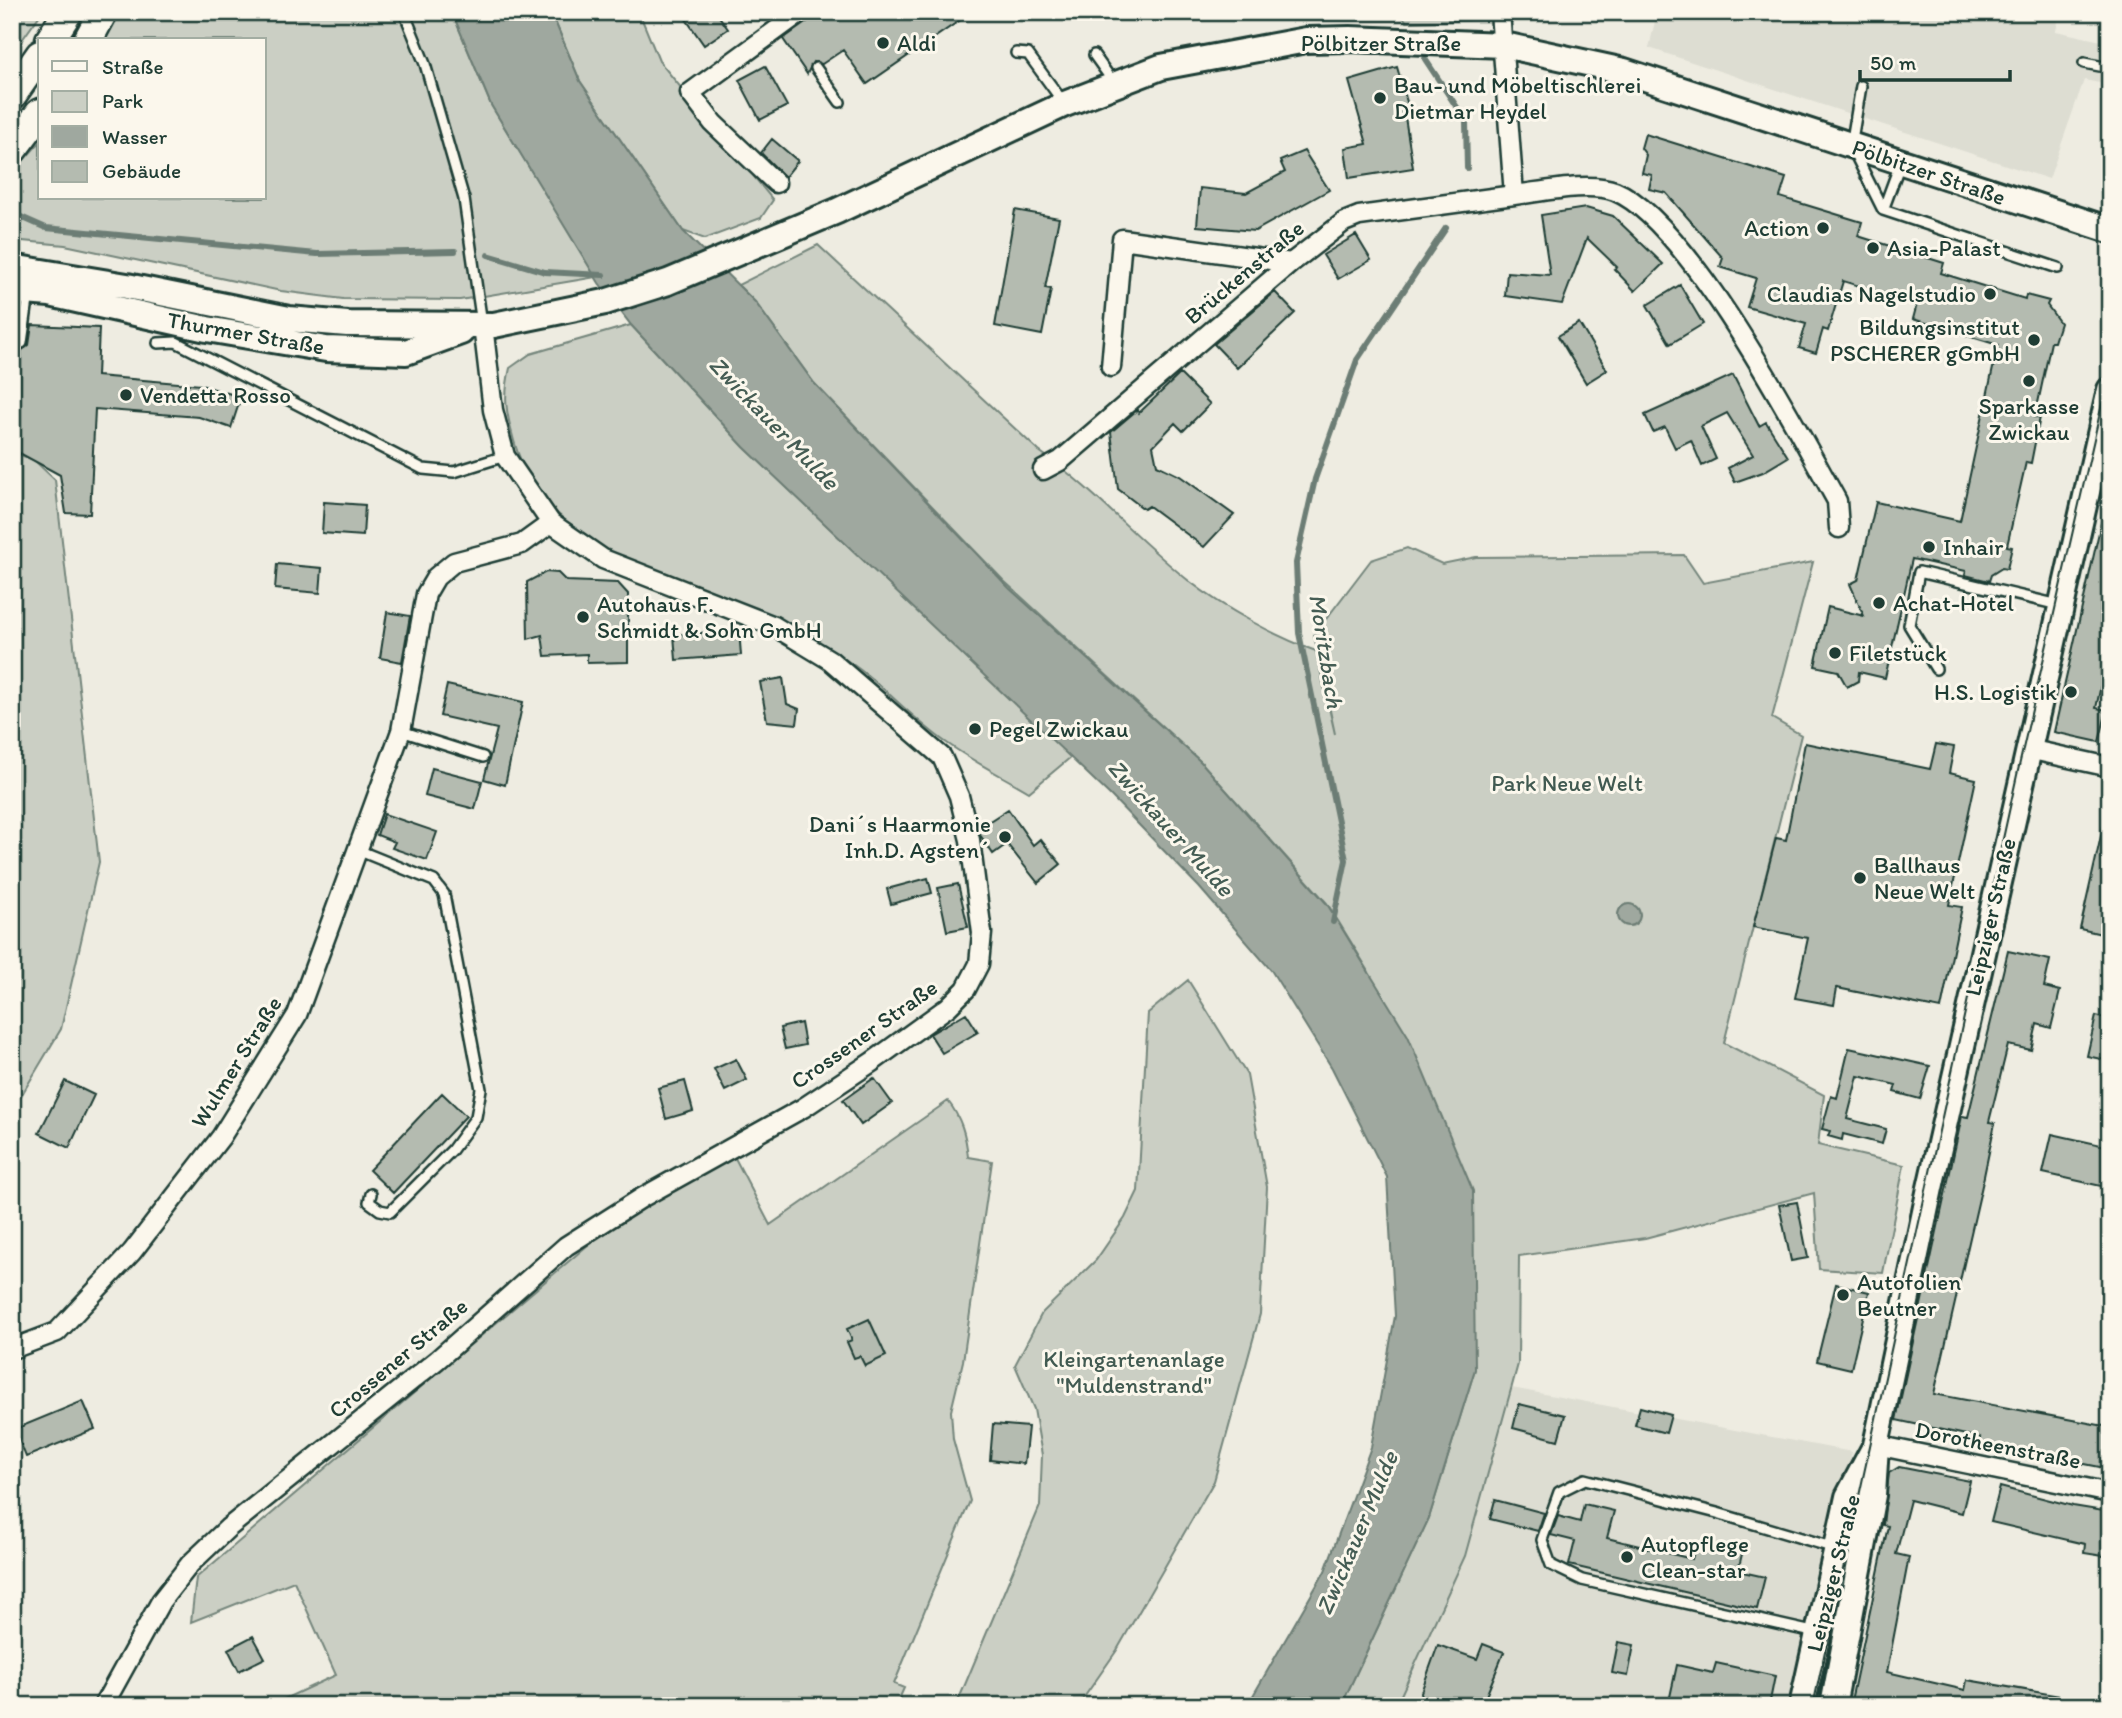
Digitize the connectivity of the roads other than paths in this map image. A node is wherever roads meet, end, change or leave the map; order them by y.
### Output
1 (68, 12) edge
2 (103, 12) edge
3 (404, 12) edge
4 (801, 12) edge
5 (1500, 12) edge
6 (51, 38) edge
7 (89, 38) edge
8 (1504, 45) junction
9 (1016, 53) dead end
10 (1094, 55) dead end
11 (38, 58) edge
12 (2084, 63) dead end
13 (816, 68) dead end
14 (2110, 68) edge
15 (1115, 84) junction
16 (1861, 86) dead end
17 (12, 95) edge
18 (841, 102) dead end
19 (1065, 104) junction
20 (38, 116) edge
21 (1851, 146) junction
22 (12, 150) edge
23 (1900, 164) junction
24 (776, 183) dead end
25 (1514, 195) junction
26 (1883, 210) junction
27 (2110, 230) edge
28 (787, 231) joint
29 (1291, 263) junction
30 (2059, 268) dead end
31 (21, 280) edge
32 (480, 325) junction
33 (22, 343) dead end
34 (158, 343) dead end
35 (1111, 367) dead end
36 (2110, 390) edge
37 (505, 456) junction
38 (1042, 470) dead end
39 (551, 523) junction
40 (1839, 528) dead end
41 (2061, 606) junction
42 (1936, 669) dead end
43 (401, 731) junction
44 (2028, 749) junction
45 (483, 757) dead end
46 (2110, 767) edge
47 (360, 851) junction
48 (371, 1194) dead end
49 (12, 1349) edge
50 (1876, 1445) junction
51 (2110, 1493) edge
52 (1836, 1549) junction
53 (1817, 1634) junction
54 (103, 1706) edge
55 (1802, 1706) edge
56 (1833, 1706) edge

1 - 6 main road
2 - 7 main road
3 - 32 lane
4 - 24 street
5 - 8 street
8 - 15 street, Pölbitzer Straße
8 - 21 street, Pölbitzer Straße
8 - 25 street
9 - 19 lane
10 - 15 lane
11 - 17 main road
12 - 14 lane
13 - 18 lane
15 - 19 street, Pölbitzer Straße
16 - 21 lane
19 - 28 street, Pölbitzer Straße
20 - 22 main road
21 - 23 street, Pölbitzer Straße
21 - 26 lane
23 - 26 lane
23 - 27 street, Pölbitzer Straße
25 - 29 street, Brückenstraße
25 - 40 street, Brückenstraße
26 - 30 lane
28 - 32 street, Thurmer Straße
29 - 35 street
29 - 38 street, Brückenstraße
31 - 32 street, Thurmer Straße
31 - 33 lane
32 - 37 street, Crossener Straße
34 - 37 lane, Thurmer Straße
36 - 41 street, Leipziger Straße
37 - 39 street, Crossener Straße
39 - 43 street, Wulmer Straße
39 - 54 street, Crossener Straße
41 - 42 lane
41 - 44 street, Leipziger Straße
43 - 45 lane
43 - 47 street, Wulmer Straße
44 - 46 street
44 - 50 street, Leipziger Straße
47 - 48 lane
47 - 49 street, Wulmer Straße
50 - 51 street, Dorotheenstraße
50 - 52 street, Leipziger Straße
50 - 56 street, Leipziger Straße
52 - 53 street, Leipziger Straße
52 - 53 lane
53 - 55 street, Leipziger Straße

